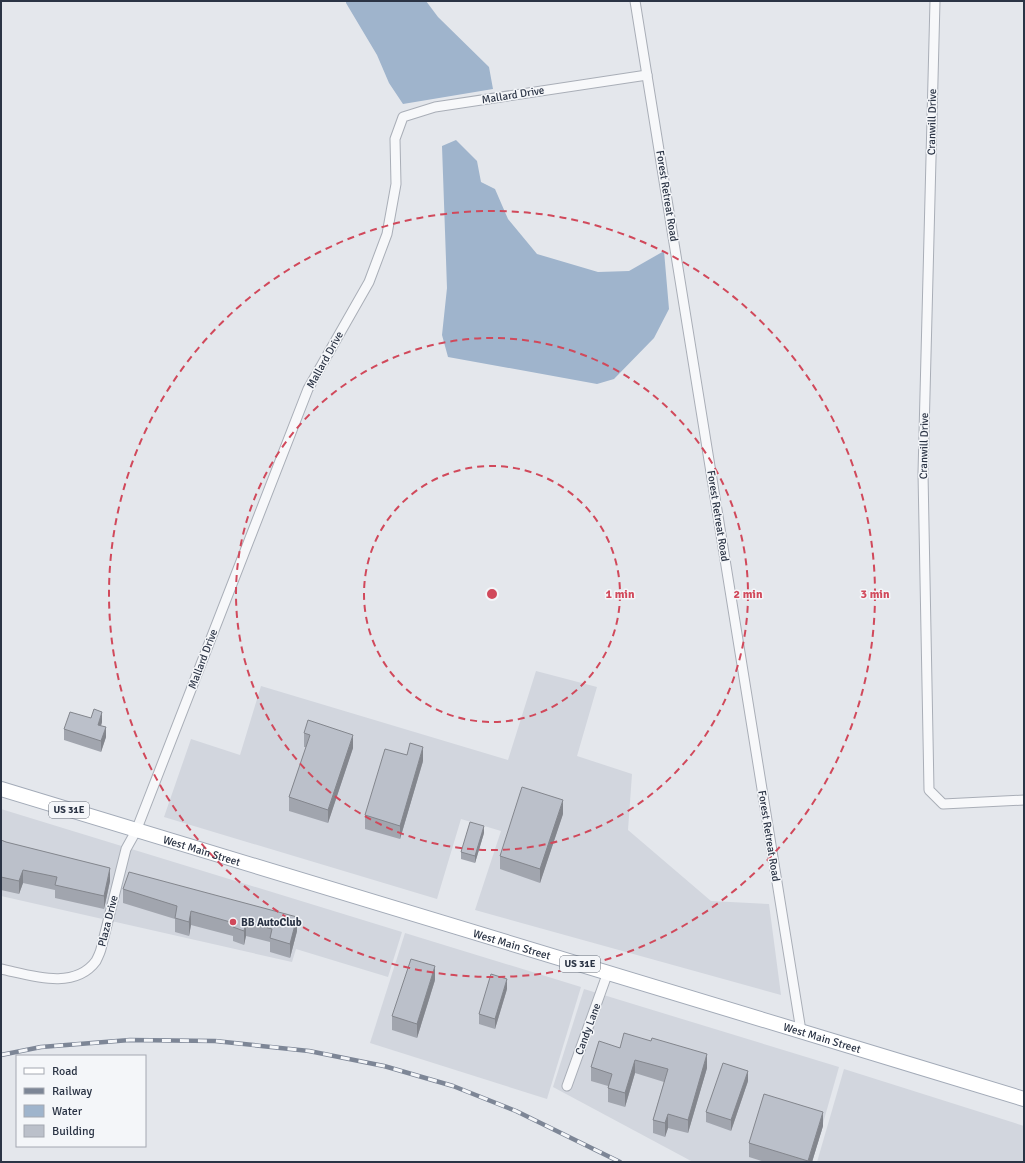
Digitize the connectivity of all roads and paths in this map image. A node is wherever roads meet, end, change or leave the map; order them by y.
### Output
1 (635, 1) edge
2 (935, 1) edge
3 (647, 75) junction
4 (1, 789) edge
5 (1024, 800) edge
6 (136, 831) junction
7 (1, 969) edge
8 (608, 972) junction
9 (801, 1031) junction
10 (567, 1086) dead end
11 (1024, 1099) edge

1 - 3 street, Forest Retreat Road
2 - 5 street, Cranwill Drive
3 - 6 street, Mallard Drive
3 - 9 street, Forest Retreat Road
4 - 6 main road, West Main Street / US 31E
6 - 7 street, Plaza Drive
6 - 8 main road, West Main Street / US 31E
8 - 9 main road, West Main Street / US 31E
8 - 10 street, Candy Lane
9 - 11 main road, West Main Street / US 31E

